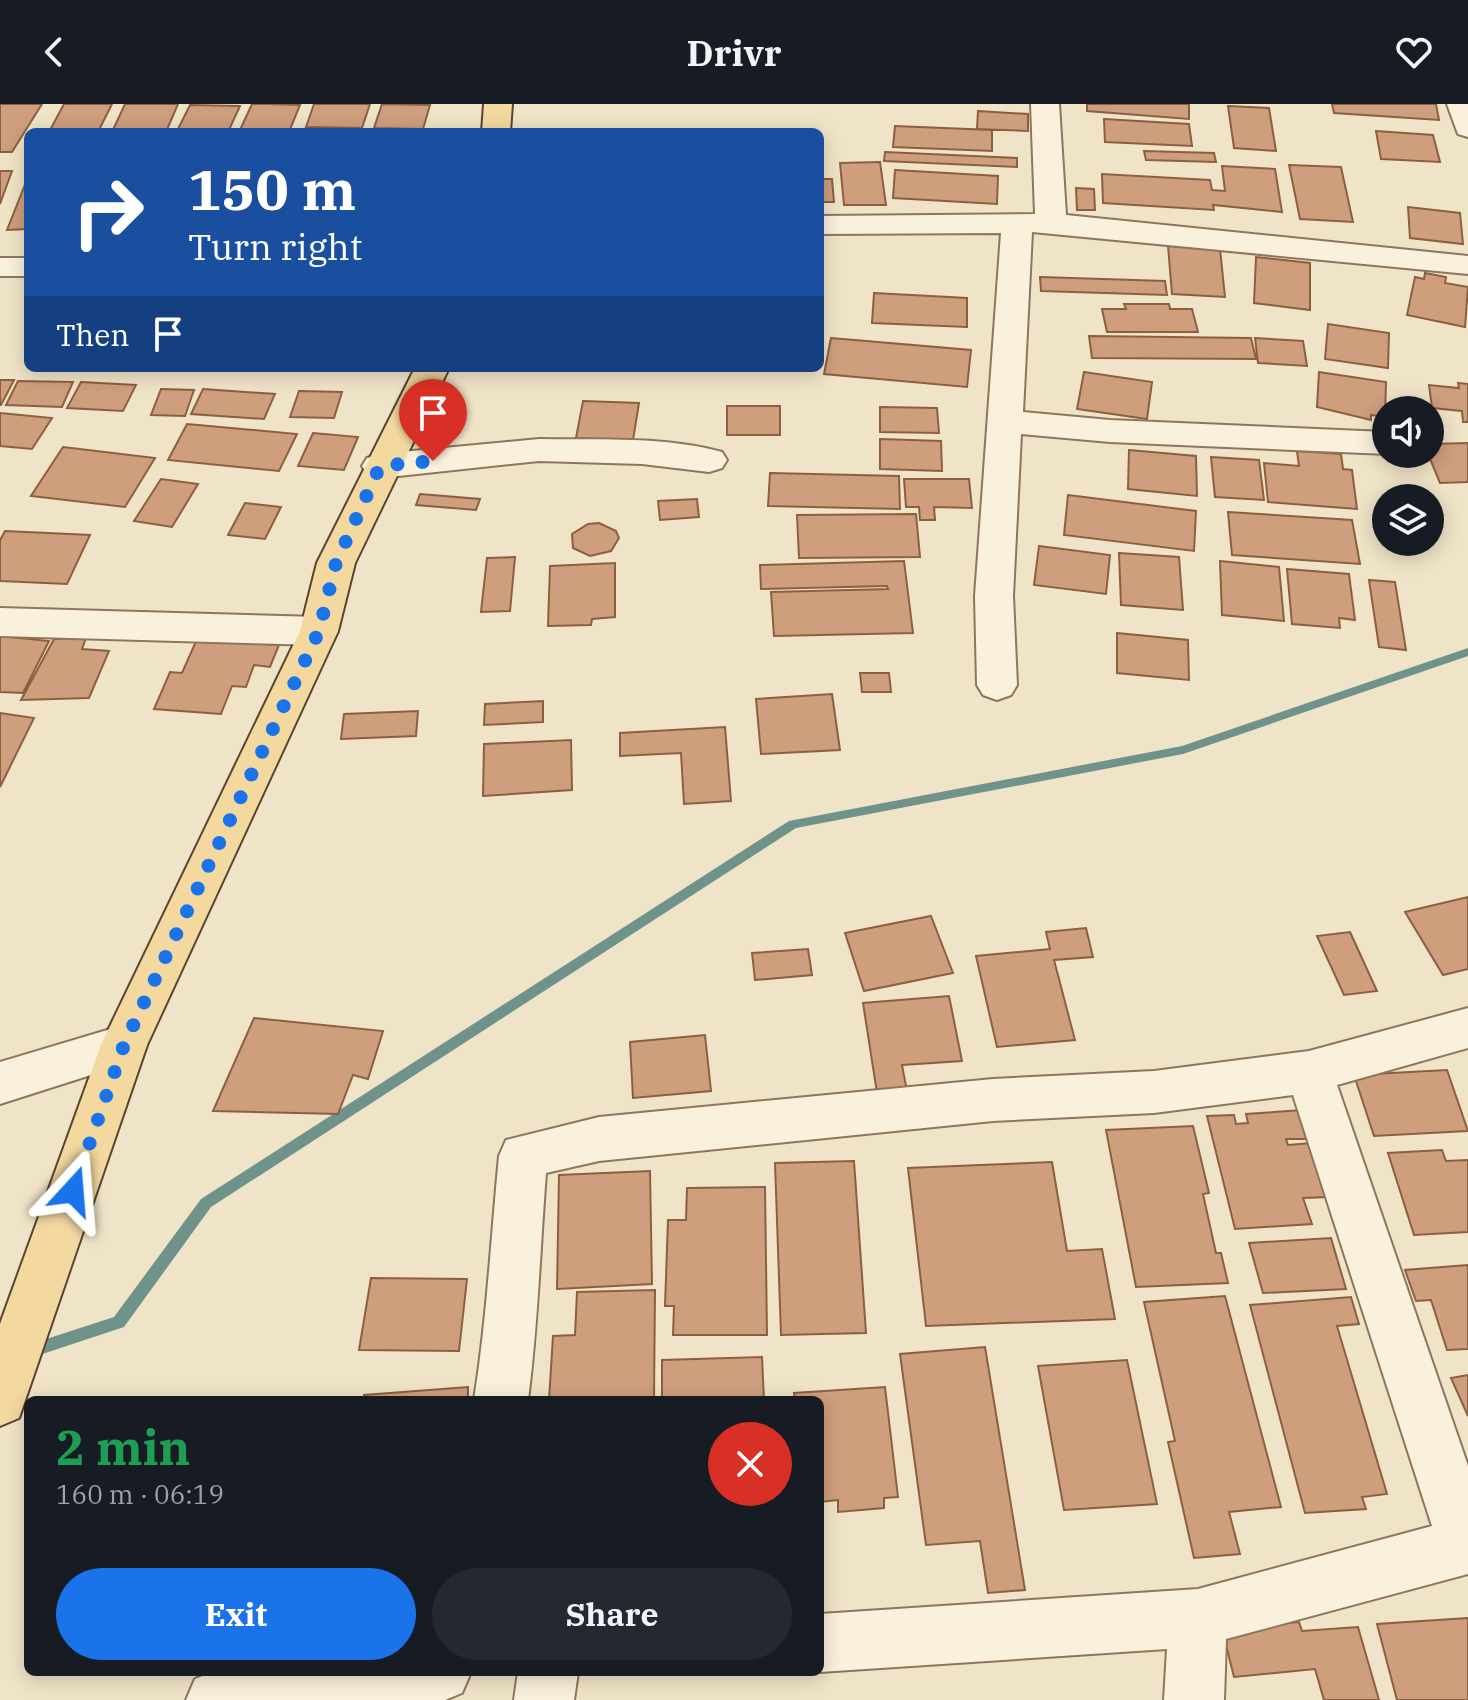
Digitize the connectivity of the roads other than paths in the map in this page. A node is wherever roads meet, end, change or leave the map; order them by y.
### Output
1 (498, 104) edge
2 (1045, 104) edge
3 (1461, 104) edge
4 (496, 128) edge
5 (1468, 128) edge
6 (1034, 224) junction
7 (824, 225) edge
8 (1468, 265) edge
9 (0, 267) edge
10 (24, 267) edge
11 (430, 372) edge
12 (1003, 421) junction
13 (1372, 442) edge
14 (709, 460) dead end
15 (380, 466) junction
16 (0, 622) edge
17 (319, 631) junction
18 (997, 685) dead end
19 (1468, 1028) edge
20 (124, 1045) junction
21 (1309, 1072) junction
22 (0, 1083) edge
23 (502, 1396) edge
24 (0, 1399) edge
25 (1467, 1546) edge
26 (1198, 1618) junction
27 (824, 1643) edge
28 (409, 1676) edge
29 (547, 1676) edge
30 (216, 1700) edge
31 (544, 1700) edge
32 (1194, 1700) edge

1 - 4 main road
2 - 6 street
3 - 5 street
6 - 7 street
6 - 8 street
6 - 12 street
9 - 10 street
11 - 15 main road
12 - 13 street
12 - 18 street
14 - 15 street
15 - 17 main road
16 - 17 street
17 - 20 main road
19 - 21 street
20 - 22 street
20 - 24 main road
21 - 23 street
21 - 25 street
25 - 26 street
26 - 27 street
26 - 32 street
28 - 30 street
29 - 31 street

